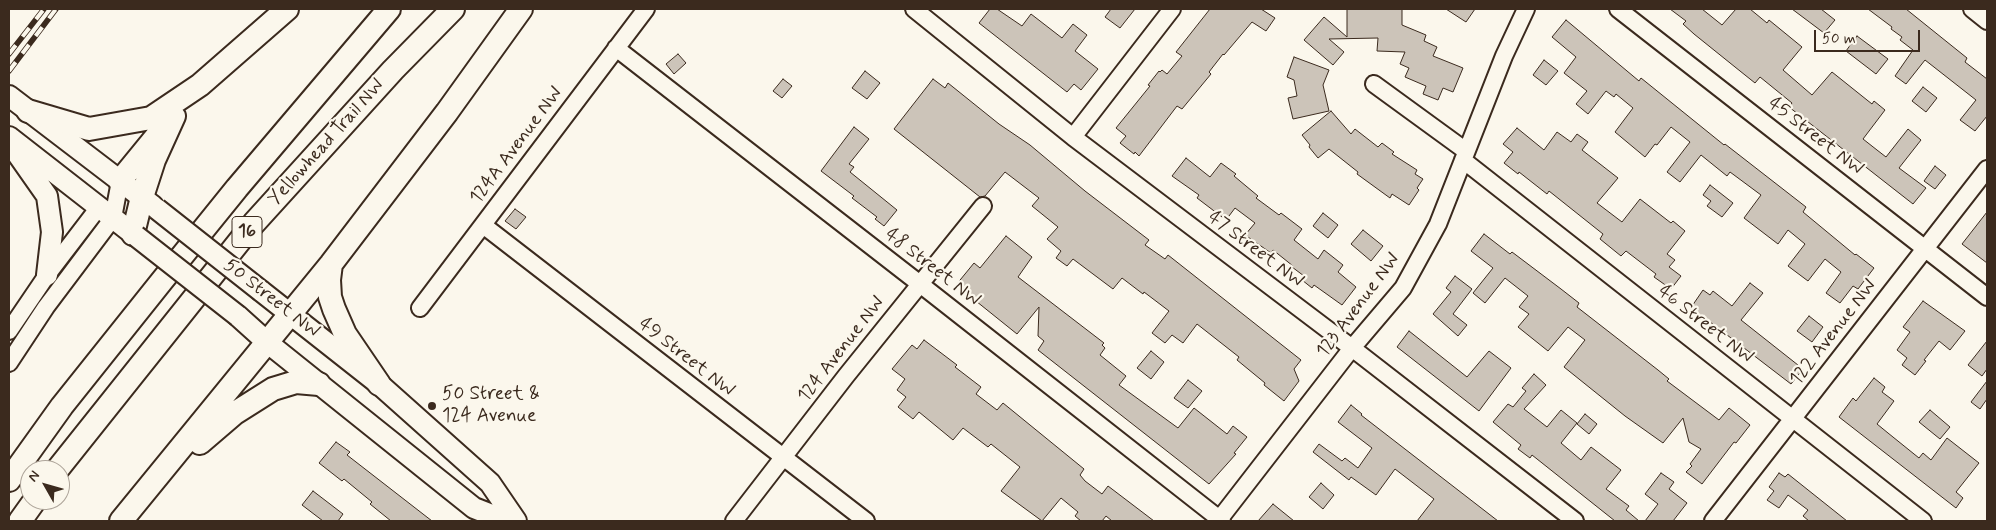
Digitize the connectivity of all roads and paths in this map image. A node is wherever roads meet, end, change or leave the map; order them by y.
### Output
1 (287, 9) edge
2 (389, 9) edge
3 (453, 9) edge
4 (521, 9) edge
5 (646, 9) edge
6 (914, 9) edge
7 (1172, 9) edge
8 (1526, 9) edge
9 (1618, 9) edge
10 (1972, 9) edge
11 (1987, 21) edge
12 (616, 48) junction
13 (1374, 84) dead end
14 (200, 85) junction
15 (9, 96) edge
16 (28, 111) junction
17 (174, 116) junction
18 (9, 137) edge
19 (1073, 137) junction
20 (9, 141) edge
21 (1464, 156) junction
22 (1987, 169) edge
23 (120, 181) junction
24 (149, 203) junction
25 (983, 206) dead end
26 (106, 212) junction
27 (483, 225) junction
28 (134, 235) junction
29 (1925, 249) junction
30 (331, 264) junction
31 (47, 275) junction
32 (920, 284) junction
33 (1987, 297) edge
34 (420, 308) dead end
35 (291, 315) junction
36 (9, 331) edge
37 (268, 343) junction
38 (1352, 348) junction
39 (9, 364) edge
40 (319, 384) junction
41 (379, 384) junction
42 (1793, 419) junction
43 (783, 458) junction
44 (65, 460) edge
45 (9, 480) edge
46 (28, 510) edge
47 (1220, 520) edge
48 (20, 521) edge
49 (121, 521) edge
50 (507, 521) edge
51 (516, 521) edge
52 (734, 521) edge
53 (866, 521) edge
54 (1575, 521) edge
55 (1713, 521) edge
56 (1923, 521) edge

1 - 14 highway
2 - 45 highway, Yellowhead Trail NW / 16
3 - 44 highway, Yellowhead Trail NW / 16
4 - 30 highway
5 - 12 street, 124A Avenue NW
6 - 19 street, 47 Street NW
7 - 19 street
8 - 21 street, 123 Avenue NW
9 - 29 street, 45 Street NW
10 - 11 street
12 - 27 street, 124A Avenue NW
12 - 32 street, 48 Street NW
13 - 21 street, 46 Street NW
14 - 16 highway
14 - 17 highway
15 - 16 main road, 50 Street NW
16 - 23 main road, 50 Street NW
17 - 23 highway
17 - 24 highway
18 - 26 main road, 50 Street NW
19 - 38 street, 47 Street NW
20 - 31 main road
21 - 38 street, 123 Avenue NW
21 - 42 street, 46 Street NW
22 - 29 street, 122 Avenue NW
23 - 24 main road, 50 Street NW
23 - 26 main road
24 - 28 highway
24 - 35 main road, 50 Street NW, bridge
25 - 32 street, 124 Avenue NW
26 - 28 main road, 50 Street NW
26 - 31 street
26 - 39 street
27 - 34 street, 124A Avenue NW
27 - 43 street, 49 Street NW
28 - 37 main road, 50 Street NW, bridge
29 - 33 street, 45 Street NW
29 - 42 street, 122 Avenue NW
30 - 35 highway
30 - 41 highway
31 - 36 street
32 - 43 street, 124 Avenue NW
32 - 47 street, 48 Street NW
35 - 37 highway
35 - 41 main road, 50 Street NW
37 - 40 main road, 50 Street NW
37 - 49 highway
38 - 47 street, 123 Avenue NW
38 - 54 street, 47 Street NW
40 - 49 highway
40 - 50 main road, 50 Street NW
41 - 51 main road, 50 Street NW
42 - 55 street, 122 Avenue NW
42 - 56 street, 46 Street NW
43 - 52 street, 124 Avenue NW
43 - 53 street, 49 Street NW
46 - 48 highway

